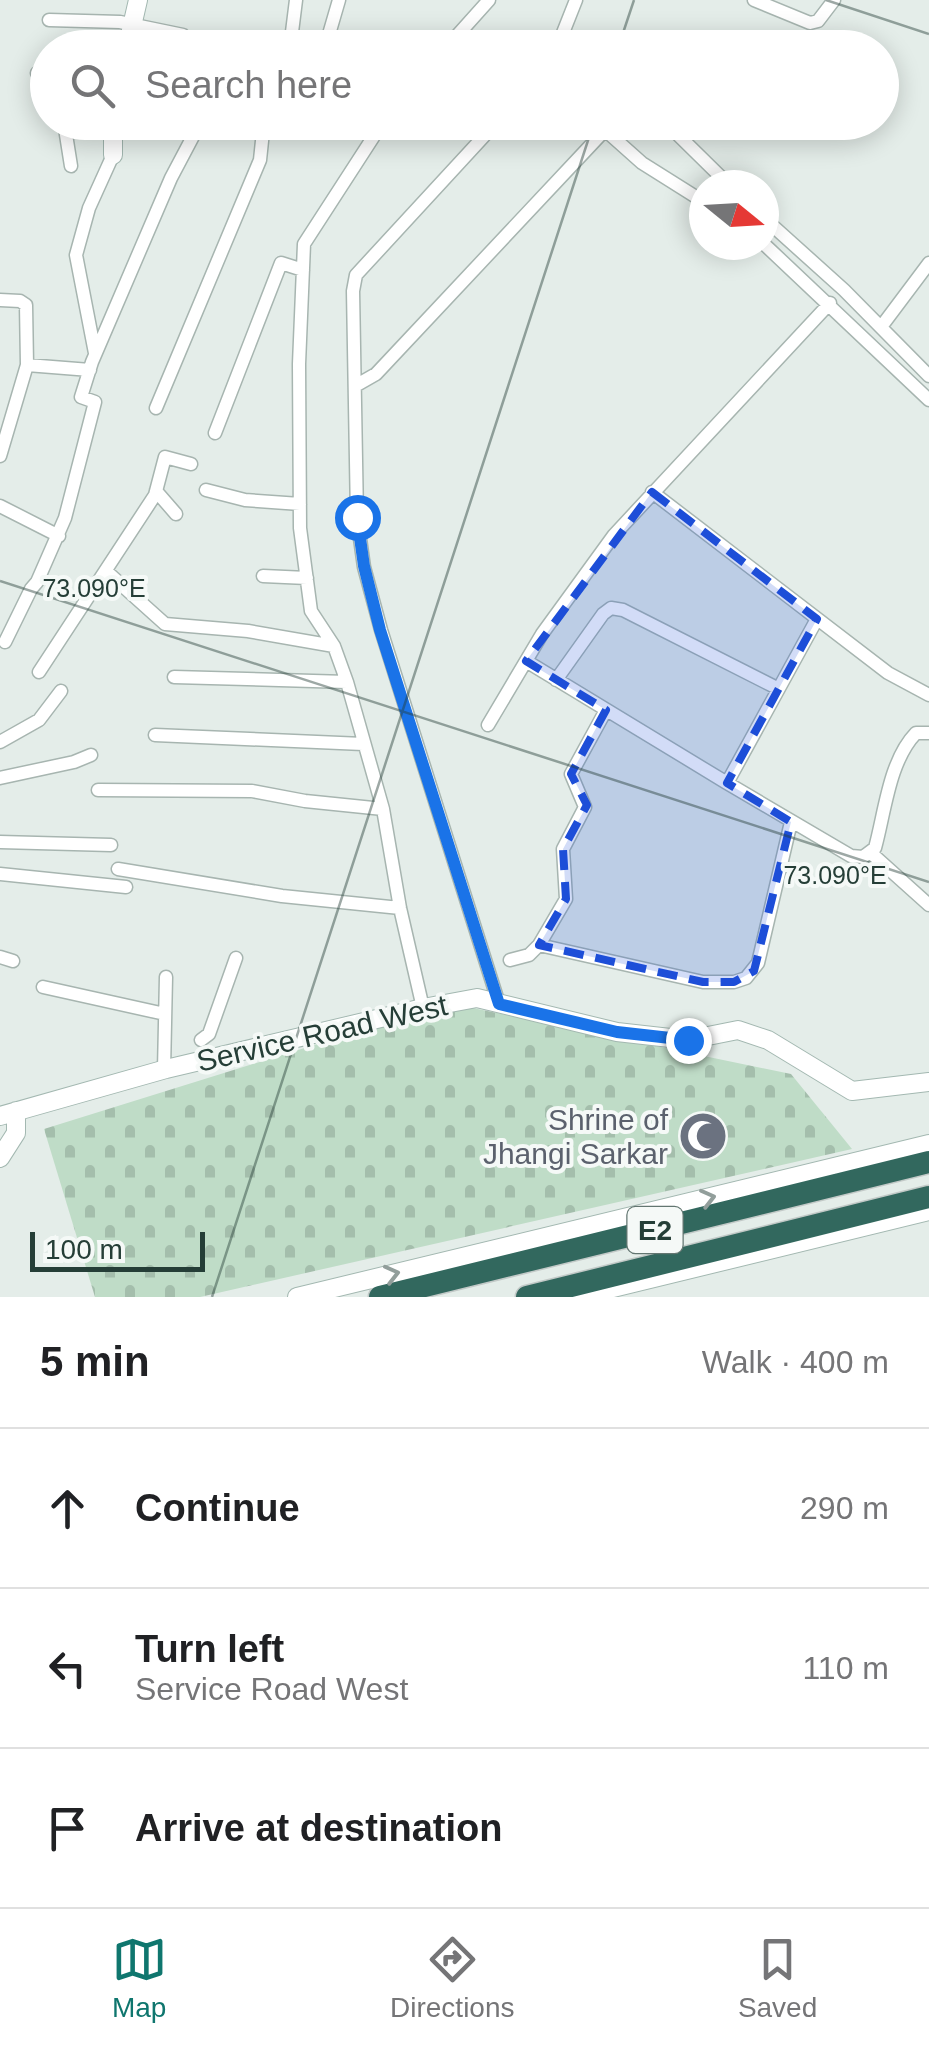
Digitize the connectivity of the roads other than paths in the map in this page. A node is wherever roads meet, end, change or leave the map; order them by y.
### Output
1 (138, 0) edge
2 (296, 0) edge
3 (339, 0) edge
4 (489, 0) edge
5 (576, 0) edge
6 (754, 0) edge
7 (834, 0) edge
8 (50, 20) dead end
9 (132, 24) junction
10 (131, 30) edge
11 (160, 30) edge
12 (292, 30) edge
13 (330, 30) edge
14 (462, 30) edge
15 (564, 30) edge
16 (67, 140) edge
17 (114, 140) edge
18 (190, 140) edge
19 (262, 140) edge
20 (371, 140) edge
21 (480, 140) edge
22 (588, 140) edge
23 (616, 140) edge
24 (683, 140) edge
25 (114, 155) joint
26 (71, 166) dead end
27 (713, 170) edge
28 (689, 193) edge
29 (779, 232) edge
30 (779, 257) edge
31 (929, 263) edge
32 (303, 270) junction
33 (0, 300) edge
34 (830, 303) junction
35 (881, 327) junction
36 (92, 363) junction
37 (26, 365) junction
38 (929, 376) edge
39 (355, 386) junction
40 (929, 400) edge
41 (156, 408) dead end
42 (215, 433) dead end
43 (0, 456) edge
44 (191, 464) dead end
45 (206, 490) dead end
46 (156, 491) junction
47 (652, 492) junction
48 (300, 504) junction
49 (0, 506) edge
50 (176, 514) dead end
51 (59, 536) junction
52 (106, 571) junction
53 (263, 576) dead end
54 (307, 578) junction
55 (817, 619) junction
56 (6, 642) dead end
57 (334, 646) junction
58 (526, 661) junction
59 (40, 672) dead end
60 (174, 676) dead end
61 (556, 680) junction
62 (348, 682) junction
63 (777, 688) junction
64 (61, 691) dead end
65 (929, 695) edge
66 (606, 710) junction
67 (488, 726) dead end
68 (929, 733) edge
69 (155, 734) dead end
70 (0, 742) edge
71 (363, 744) junction
72 (92, 755) dead end
73 (0, 778) edge
74 (727, 783) junction
75 (98, 790) dead end
76 (383, 808) junction
77 (790, 822) junction
78 (0, 842) edge
79 (111, 846) dead end
80 (872, 853) junction
81 (118, 870) dead end
82 (0, 874) edge
83 (126, 887) dead end
84 (929, 905) edge
85 (400, 908) junction
86 (540, 946) junction
87 (236, 958) dead end
88 (510, 960) dead end
89 (166, 977) dead end
90 (43, 987) dead end
91 (499, 1004) junction
92 (423, 1008) junction
93 (165, 1014) junction
94 (201, 1040) dead end
95 (164, 1070) junction
96 (929, 1082) edge
97 (8, 1114) edge
98 (929, 1144) edge
99 (0, 1158) edge
100 (929, 1162) edge
101 (929, 1198) edge
102 (929, 1210) edge
103 (298, 1297) edge
104 (380, 1297) edge
105 (526, 1297) edge
106 (576, 1297) edge

1 - 9 street
2 - 12 street
3 - 13 street
4 - 14 street
5 - 15 street
6 - 7 street
8 - 9 street
9 - 10 street
9 - 11 street
16 - 26 street
17 - 25 street
18 - 36 street
19 - 41 street
20 - 32 street
21 - 39 street
22 - 39 street
23 - 28 street
24 - 27 street
25 - 36 street
29 - 35 street
30 - 34 street
31 - 35 street
32 - 42 street
32 - 48 street
33 - 37 street
34 - 40 street
34 - 47 street
35 - 38 street
36 - 37 street
36 - 51 street
37 - 43 street
39 - 91 street
44 - 46 street
45 - 48 street
46 - 50 street
46 - 52 street
47 - 55 street
47 - 58 street
48 - 54 street
49 - 51 street
51 - 56 street
52 - 57 street
52 - 59 street
53 - 54 street
54 - 57 street
55 - 63 street
55 - 65 street
57 - 62 street
58 - 61 street
58 - 67 street
60 - 62 street
61 - 63 street
61 - 66 street
62 - 71 street
63 - 74 street
64 - 70 street
66 - 74 street
66 - 86 street
68 - 80 street
69 - 71 street
71 - 76 street
72 - 73 street
74 - 77 street
75 - 76 street
76 - 85 street
77 - 80 street
77 - 86 street
78 - 79 street
80 - 84 street
81 - 85 street
82 - 83 street
85 - 92 street
86 - 88 street
87 - 94 street
89 - 93 street
90 - 93 street
91 - 92 street, Service Road West
91 - 96 street, Service Road West
92 - 95 street, Service Road West
93 - 95 street
95 - 97 street, Service Road West
97 - 99 street
103 -> 98 street
100 - 104 highway, E2
101 - 105 highway, E2
102 - 106 street

